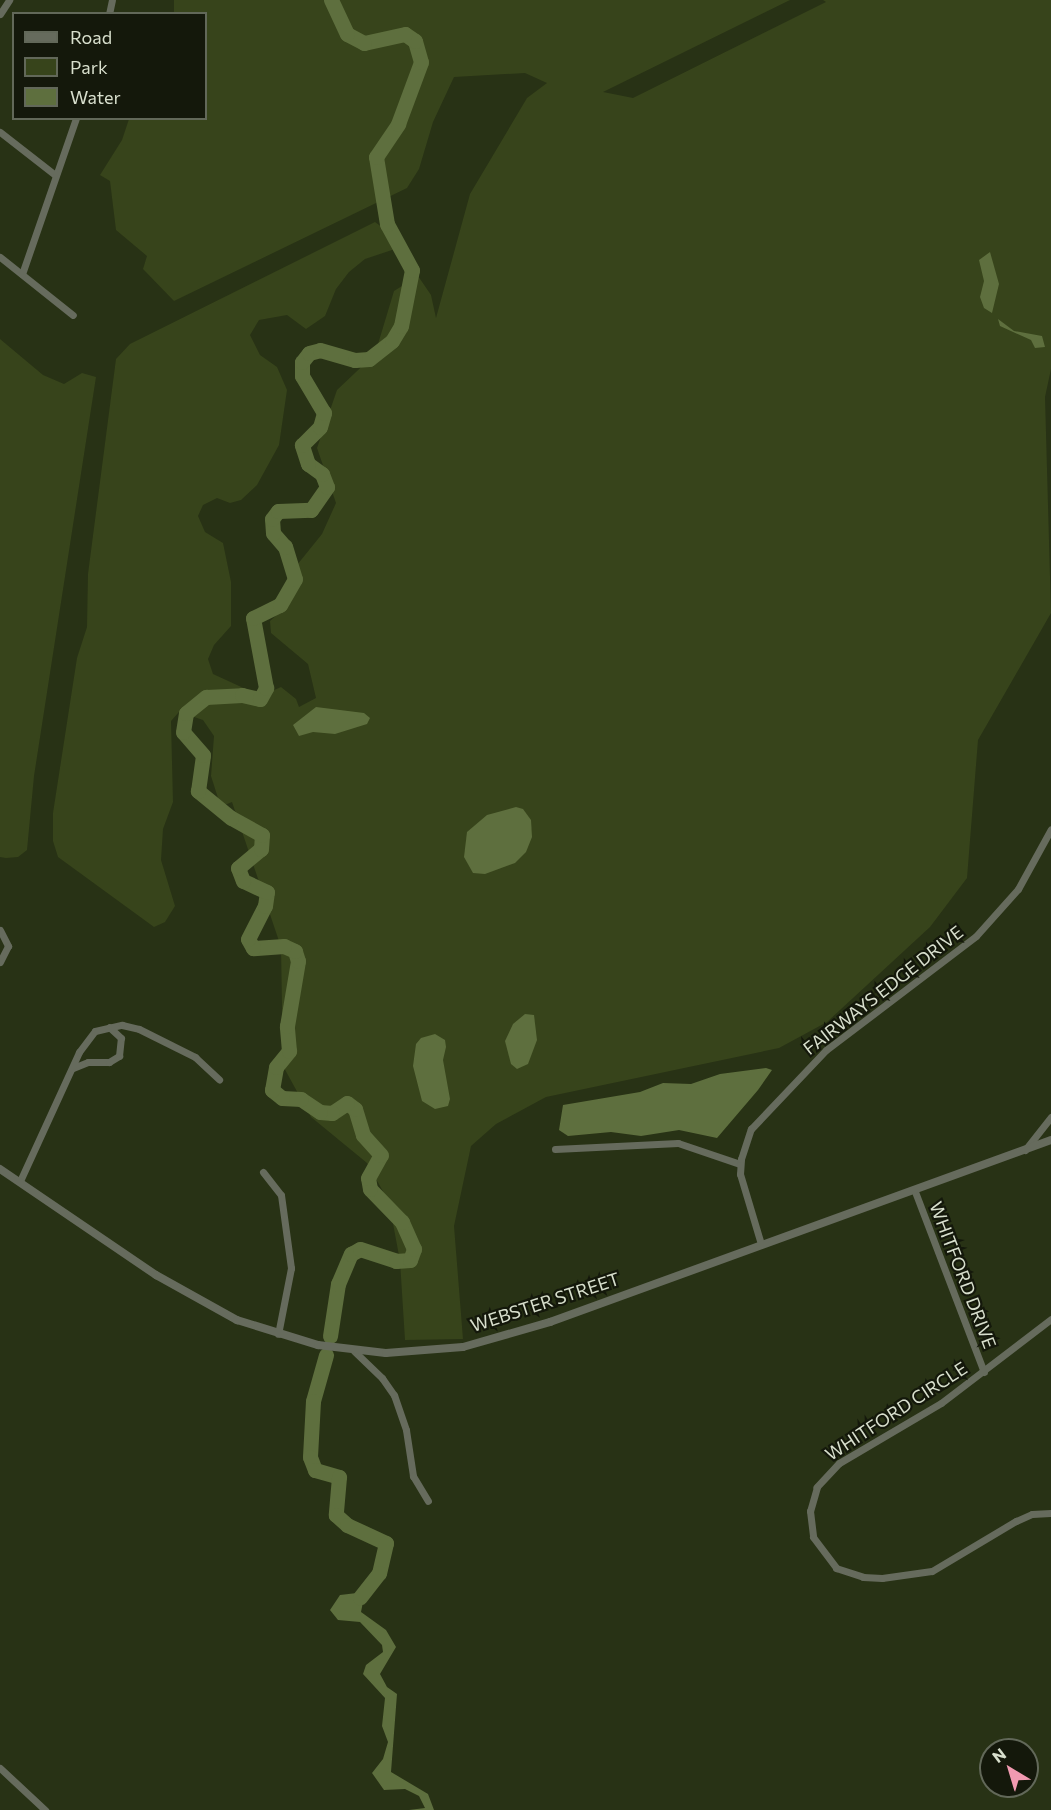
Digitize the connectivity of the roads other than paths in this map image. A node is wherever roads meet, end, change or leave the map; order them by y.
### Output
1 (9, 0) edge
2 (0, 14) edge
3 (75, 120) edge
4 (0, 132) edge
5 (55, 175) junction
6 (0, 257) edge
7 (22, 274) junction
8 (73, 315) dead end
9 (1051, 829) edge
10 (0, 930) edge
11 (2, 961) edge
12 (110, 1027) junction
13 (72, 1068) junction
14 (219, 1079) dead end
15 (1051, 1117) edge
16 (1051, 1140) edge
17 (555, 1149) dead end
18 (1025, 1150) junction
19 (740, 1164) junction
20 (0, 1169) edge
21 (263, 1172) dead end
22 (20, 1181) junction
23 (914, 1189) junction
24 (761, 1244) junction
25 (1051, 1319) edge
26 (278, 1334) junction
27 (354, 1351) junction
28 (984, 1372) junction
29 (428, 1501) dead end
30 (1051, 1513) edge
31 (0, 1768) edge
32 (45, 1810) edge

1 - 2 street
3 - 5 street
4 - 5 street
5 - 7 street
6 - 7 street
7 - 8 street
9 - 19 street, FAIRWAYS EDGE DRIVE
10 - 11 street
12 - 13 street
12 - 13 street
12 - 14 street
13 - 22 street
15 - 18 street
16 - 18 street, WEBSTER STREET
17 - 19 street
18 - 23 street, WEBSTER STREET
19 - 24 street, FAIRWAYS EDGE DRIVE
20 - 22 street, WEBSTER STREET
21 - 26 street
22 - 26 street, WEBSTER STREET
23 - 24 street, WEBSTER STREET
23 - 28 street, WHITFORD DRIVE
24 - 27 street, WEBSTER STREET
25 - 28 street, WHITFORD CIRCLE
26 - 27 street, WEBSTER STREET
27 - 29 street
28 - 30 street, WHITFORD CIRCLE
31 - 32 street

